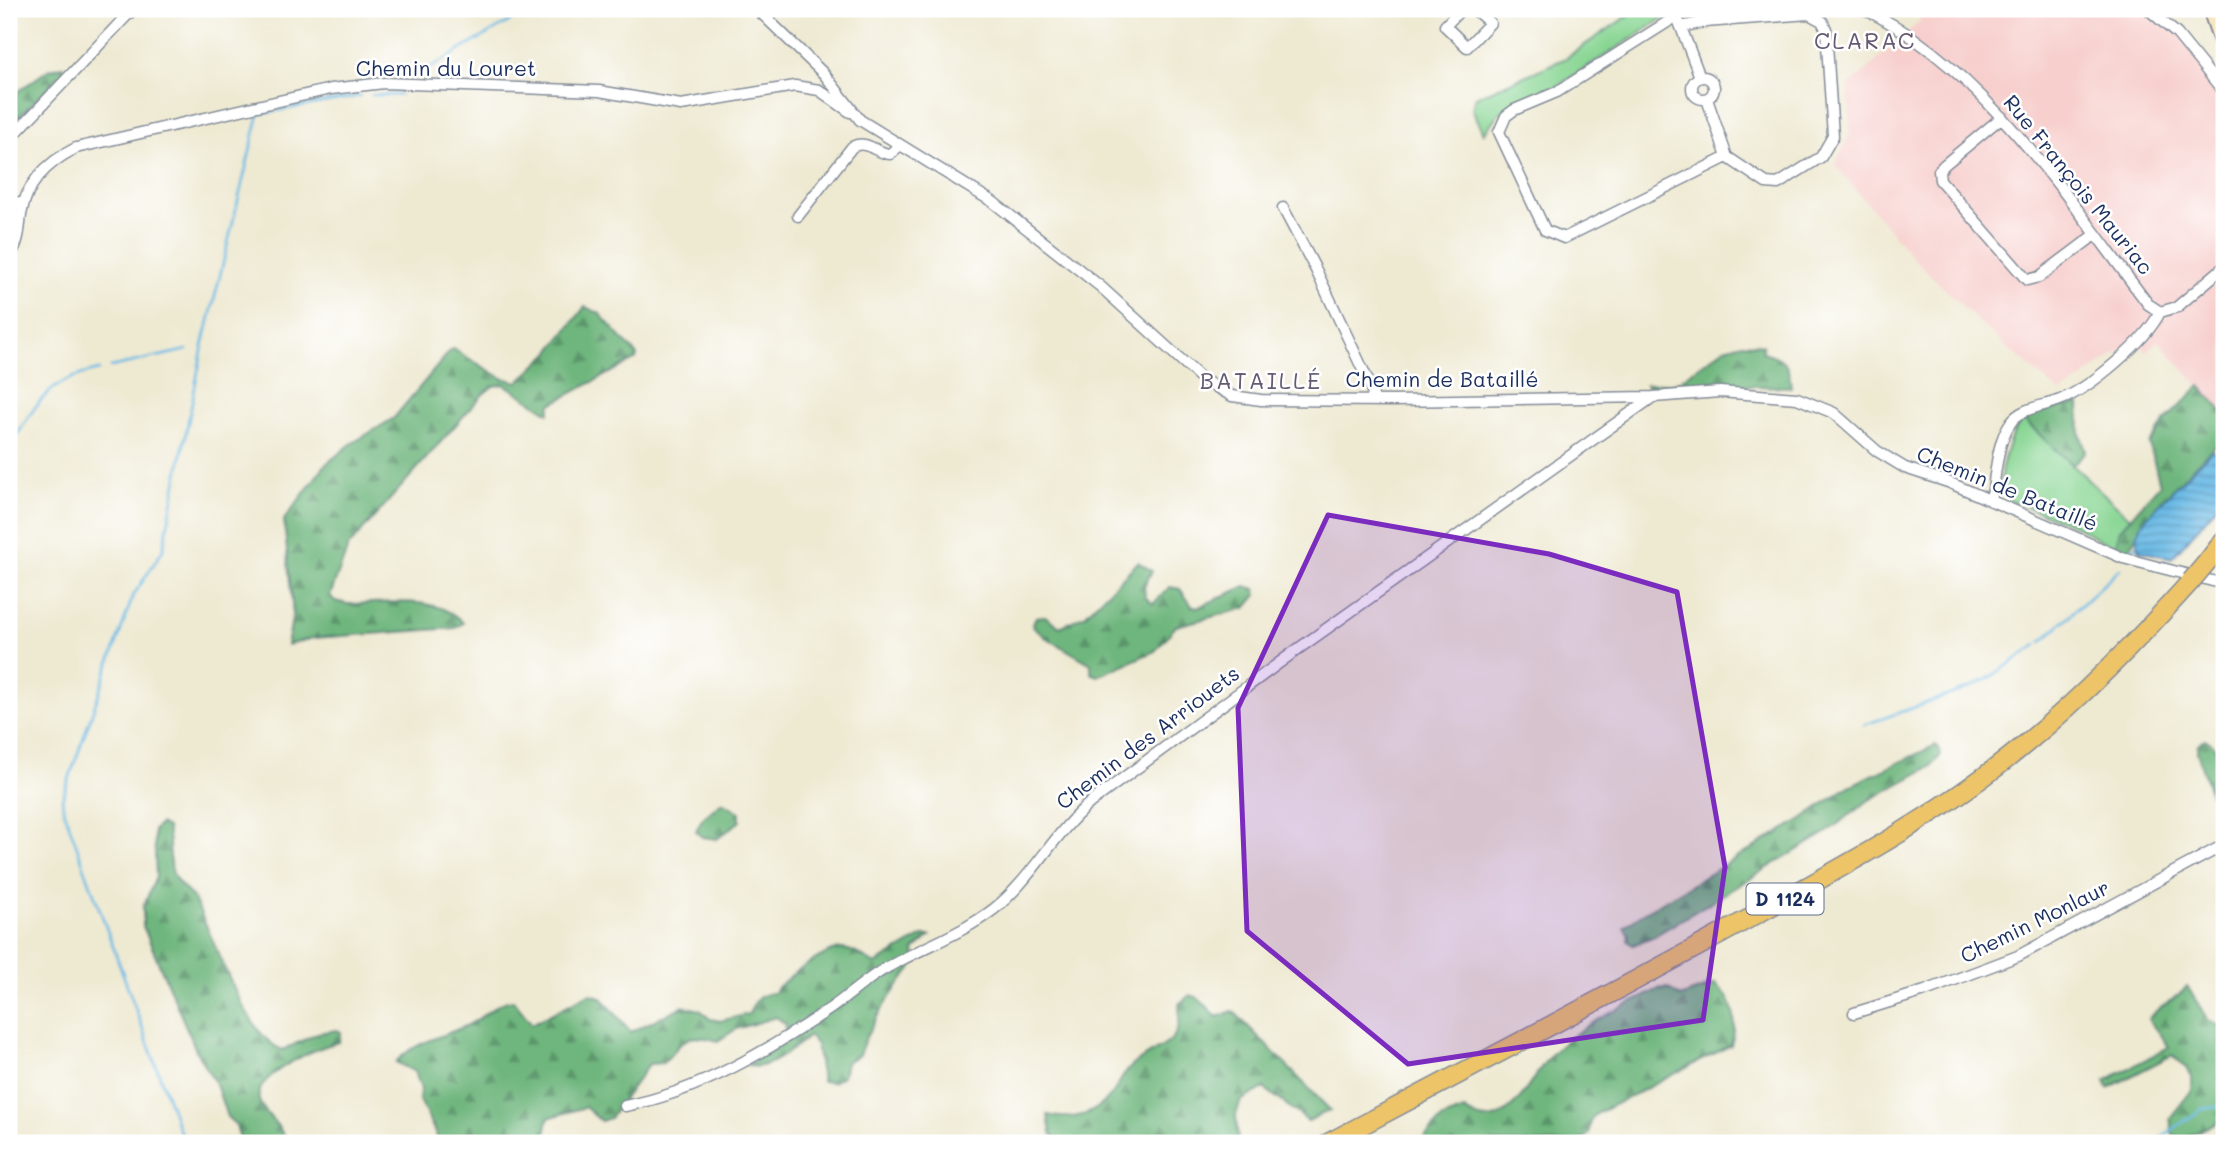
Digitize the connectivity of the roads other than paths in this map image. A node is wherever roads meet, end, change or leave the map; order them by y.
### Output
1 (133, 9) edge
2 (757, 9) edge
3 (1461, 9) edge
4 (1475, 9) edge
5 (1864, 9) edge
6 (2148, 9) edge
7 (2211, 10) edge
8 (1678, 12) edge
9 (1681, 27) junction
10 (2224, 53) edge
11 (1700, 77) junction
12 (2224, 92) edge
13 (1707, 99) junction
14 (2002, 117) junction
15 (860, 120) junction
16 (9, 140) edge
17 (899, 146) dead end
18 (1727, 157) junction
19 (9, 200) edge
20 (23, 204) junction
21 (1283, 208) dead end
22 (798, 216) dead end
23 (2095, 234) junction
24 (9, 257) edge
25 (2224, 267) edge
26 (2160, 312) junction
27 (1653, 397) junction
28 (1374, 401) junction
29 (1991, 501) junction
30 (2224, 540) edge
31 (2224, 584) edge
32 (2224, 845) edge
33 (1854, 1013) dead end
34 (625, 1106) dead end
35 (1328, 1143) edge

1 - 16 street
2 - 15 street, Chemin de Bataillé
3 - 4 street
5 - 14 street, Rue François Mauriac
6 - 12 street
7 - 10 street
8 - 9 street
8 - 18 street
9 - 11 street
9 - 18 street
11 - 13 street
11 - 13 street
13 - 18 street
14 - 23 street, Rue François Mauriac
14 - 23 street
15 - 20 street, Chemin du Louret
15 - 28 street, Chemin de Bataillé
17 - 22 street
19 - 20 street
20 - 24 street, Chemin du Louret
21 - 28 street
23 - 26 street, Rue François Mauriac
25 - 26 street
26 - 29 street
27 - 28 street, Chemin de Bataillé
27 - 29 street, Chemin de Bataillé
27 - 34 street, Chemin des Arriouets
29 - 31 street, Chemin de Bataillé
30 - 35 highway, D 1124, bridge
32 - 33 street, Chemin Monlaur

